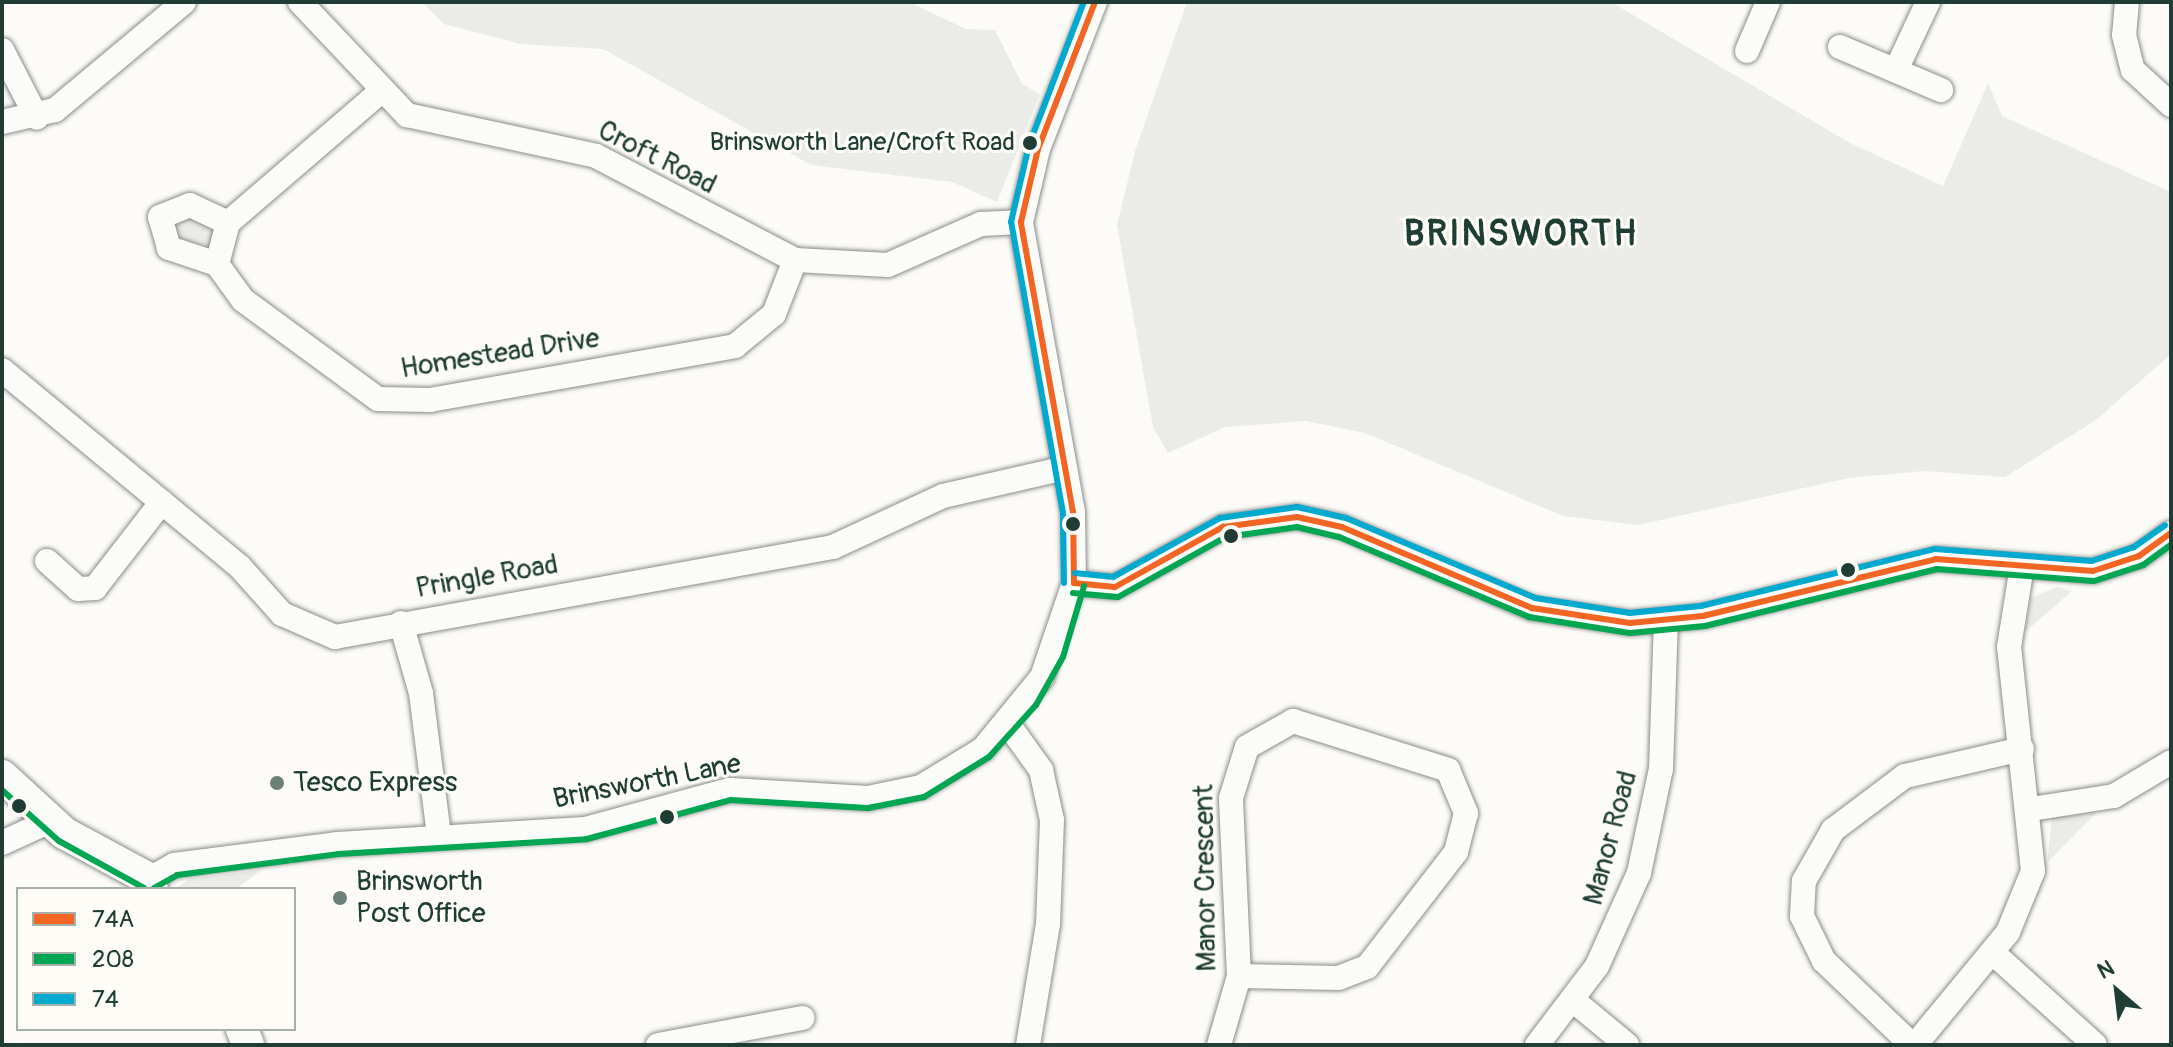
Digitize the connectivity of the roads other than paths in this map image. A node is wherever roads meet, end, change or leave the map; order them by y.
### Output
1 (184, 2) edge
2 (300, 2) edge
3 (1095, 2) edge
4 (1768, 2) edge
5 (1928, 2) edge
6 (2127, 2) edge
7 (1840, 47) dead end
8 (2, 50) edge
9 (1747, 51) dead end
10 (1896, 70) junction
11 (1941, 90) dead end
12 (379, 93) junction
13 (2171, 105) edge
14 (37, 118) junction
15 (2, 122) edge
16 (1021, 222) junction
17 (228, 223) junction
18 (795, 260) junction
19 (217, 264) junction
20 (2, 370) edge
21 (1065, 468) junction
22 (162, 502) junction
23 (2171, 533) edge
24 (47, 561) dead end
25 (2022, 566) junction
26 (1074, 583) junction
27 (1666, 621) junction
28 (401, 623) junction
29 (1008, 724) junction
30 (2022, 749) junction
31 (2171, 762) edge
32 (2, 776) edge
33 (2031, 809) junction
34 (50, 821) junction
35 (439, 835) junction
36 (2, 843) edge
37 (150, 884) edge
38 (1993, 953) junction
39 (1239, 976) junction
40 (1574, 1001) junction
41 (802, 1018) dead end
42 (700, 1041) edge
43 (658, 1045) edge
44 (1028, 1045) edge
45 (1219, 1045) edge
46 (1537, 1045) edge
47 (1627, 1045) edge
48 (1913, 1045) edge
49 (2095, 1045) edge

1 - 14 street
2 - 12 street, Croft Road
3 - 16 street, Brinsworth Lane
4 - 9 street
5 - 10 street
6 - 13 street
7 - 10 street
8 - 14 street
10 - 11 street
12 - 17 street
12 - 18 street, Croft Road
14 - 15 street
16 - 18 street, Croft Road
16 - 21 street, Brinsworth Lane
17 - 19 street
17 - 19 street
18 - 19 street, Homestead Drive
20 - 22 street, Pringle Road
21 - 26 street, Brinsworth Lane
21 - 28 street, Pringle Road
22 - 24 street
22 - 28 street, Pringle Road
23 - 25 street
25 - 27 street
25 - 30 street
26 - 27 street
26 - 29 street, Brinsworth Lane
27 - 40 street, Manor Road
28 - 35 street
29 - 35 street, Brinsworth Lane
29 - 44 street
30 - 33 street
30 - 48 street
31 - 33 street
32 - 34 main road
33 - 38 street
34 - 36 street
34 - 37 main road
35 - 37 street, Brinsworth Lane
38 - 48 street
38 - 49 street
39 - 39 street, Manor Crescent
39 - 45 street, Manor Crescent
40 - 46 street, Manor Road
40 - 47 street
41 - 42 street
42 - 43 street

